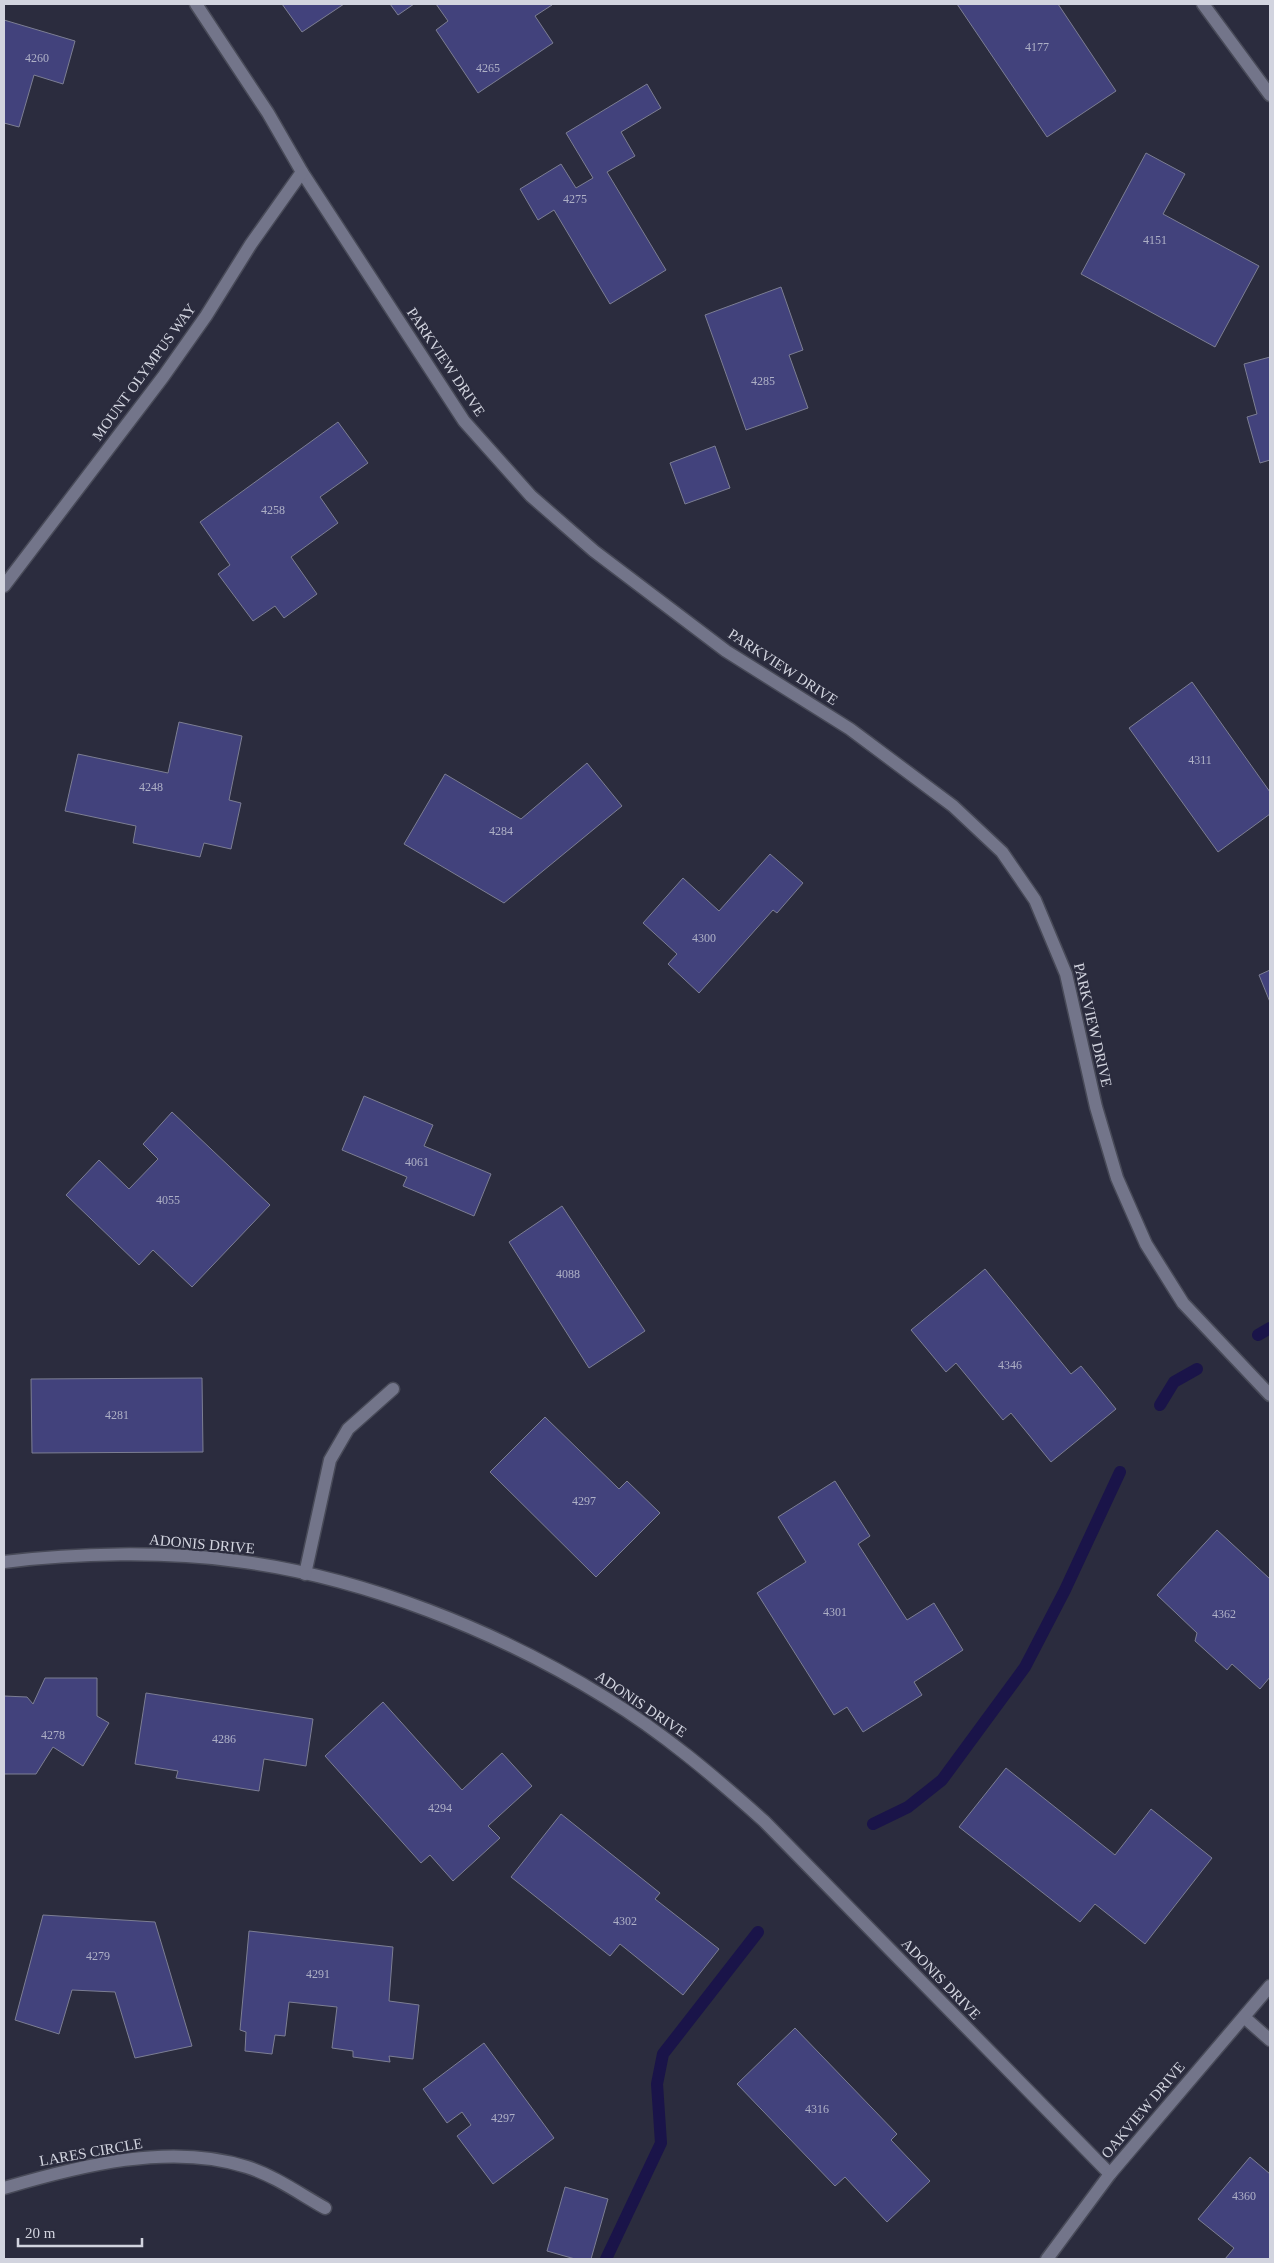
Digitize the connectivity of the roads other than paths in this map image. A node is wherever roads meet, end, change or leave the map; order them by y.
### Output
1 (196, 4) edge
2 (1203, 4) edge
3 (1270, 95) edge
4 (302, 172) junction
5 (4, 586) edge
6 (393, 1388) dead end
7 (1270, 1395) edge
8 (4, 1562) edge
9 (305, 1574) junction
10 (1270, 1986) edge
11 (1244, 2017) junction
12 (1270, 2040) edge
13 (1110, 2174) junction
14 (4, 2188) edge
15 (325, 2208) dead end
16 (1047, 2259) edge

1 - 4 street, PARKVIEW DRIVE
2 - 3 street
4 - 5 street, MOUNT OLYMPUS WAY
4 - 7 street, PARKVIEW DRIVE
6 - 9 street
8 - 9 street, ADONIS DRIVE
9 - 13 street, ADONIS DRIVE
10 - 11 street, OAKVIEW DRIVE
11 - 12 street
11 - 13 street, OAKVIEW DRIVE
13 - 16 street, OAKVIEW DRIVE
14 - 15 street, LARES CIRCLE

